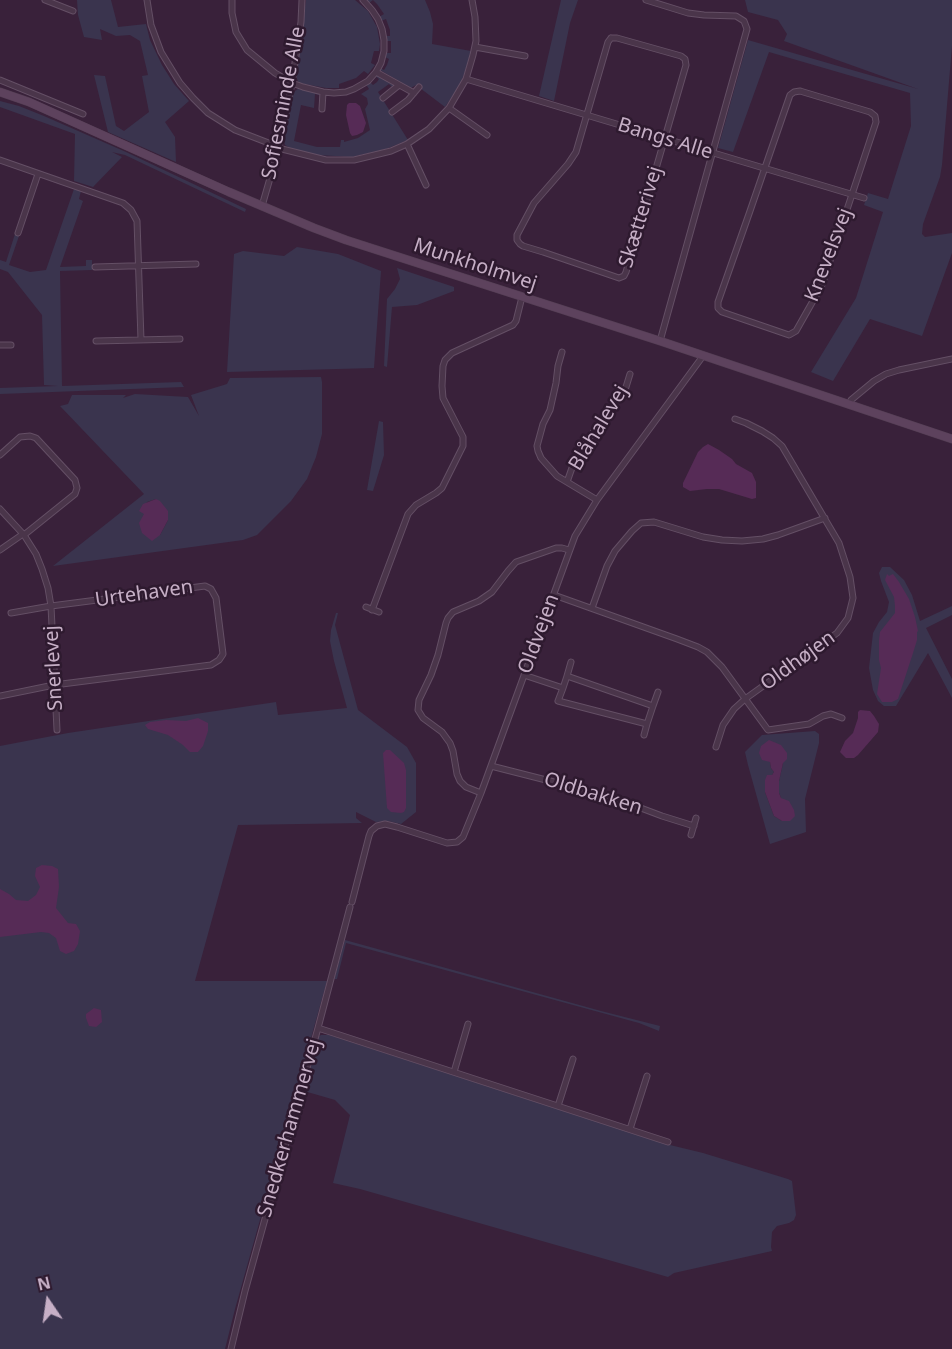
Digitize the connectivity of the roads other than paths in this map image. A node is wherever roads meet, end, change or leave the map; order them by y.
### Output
1 (45, 0) edge
2 (147, 0) edge
3 (232, 0) edge
4 (302, 0) edge
5 (363, 0) edge
6 (472, 0) edge
7 (646, 0) edge
8 (73, 11) dead end
9 (475, 47) junction
10 (525, 56) dead end
11 (376, 72) junction
12 (466, 79) junction
13 (0, 80) edge
14 (292, 83) junction
15 (399, 85) junction
16 (419, 87) dead end
17 (0, 92) edge
18 (323, 92) junction
19 (414, 93) junction
20 (383, 98) dead end
21 (449, 108) junction
22 (322, 109) dead end
23 (392, 112) dead end
24 (83, 114) dead end
25 (588, 115) junction
26 (487, 135) dead end
27 (665, 139) junction
28 (407, 144) junction
29 (278, 147) junction
30 (713, 153) junction
31 (0, 160) edge
32 (765, 168) junction
33 (38, 174) junction
34 (426, 184) dead end
35 (852, 194) junction
36 (864, 198) dead end
37 (262, 206) junction
38 (18, 233) dead end
39 (196, 264) dead end
40 (138, 265) junction
41 (95, 267) dead end
42 (522, 297) junction
43 (180, 339) dead end
44 (141, 340) junction
45 (96, 341) dead end
46 (660, 341) junction
47 (0, 345) edge
48 (10, 345) dead end
49 (562, 351) dead end
50 (703, 356) junction
51 (952, 360) edge
52 (630, 374) dead end
53 (849, 405) junction
54 (735, 419) dead end
55 (952, 439) edge
56 (0, 455) edge
57 (567, 482) junction
58 (597, 500) junction
59 (0, 509) edge
60 (825, 518) junction
61 (23, 535) junction
62 (0, 550) edge
63 (569, 550) junction
64 (554, 595) junction
65 (51, 606) junction
66 (592, 608) junction
67 (372, 610) dead end
68 (11, 614) dead end
69 (571, 662) dead end
70 (524, 675) junction
71 (567, 676) junction
72 (54, 685) junction
73 (563, 688) junction
74 (658, 692) dead end
75 (0, 696) edge
76 (744, 699) junction
77 (653, 706) junction
78 (842, 718) dead end
79 (647, 724) junction
80 (57, 730) dead end
81 (644, 735) dead end
82 (716, 747) dead end
83 (491, 766) junction
84 (481, 793) junction
85 (696, 818) dead end
86 (694, 826) junction
87 (691, 835) dead end
88 (368, 840) joint
89 (468, 1024) dead end
90 (318, 1028) junction
91 (573, 1059) dead end
92 (454, 1072) junction
93 (647, 1076) dead end
94 (558, 1106) junction
95 (630, 1129) junction
96 (668, 1142) dead end
97 (231, 1349) edge

1 - 8 street
2 - 29 street
3 - 14 street
4 - 14 street, Sofiesminde Alle
5 - 11 street
6 - 9 street
7 - 30 street
9 - 10 street
9 - 12 street
11 - 15 street
11 - 18 street
12 - 21 street
12 - 25 street, Bangs Alle
13 - 24 street
14 - 18 street
14 - 29 street, Sofiesminde Alle
15 - 19 street
15 - 20 street
16 - 19 street
17 - 37 street, Munkholmvej
18 - 22 street
19 - 23 street
21 - 26 street
21 - 28 street
25 - 27 street, Bangs Alle
25 - 27 street, Skætterivej
25 - 27 street, Skætterivej
27 - 30 street, Bangs Alle
28 - 29 street
28 - 34 street
29 - 37 street, Sofiesminde Alle
30 - 32 street, Bangs Alle
30 - 46 street
31 - 33 street
32 - 35 street, Bangs Alle
32 - 35 street, Knevelsvej
32 - 35 street, Knevelsvej
33 - 38 street
33 - 40 street
35 - 36 street, Bangs Alle
37 - 42 street, Munkholmvej
39 - 40 street
40 - 41 street
40 - 44 street
42 - 46 street, Munkholmvej
42 - 67 street
43 - 44 street
44 - 45 street
46 - 50 street, Munkholmvej
47 - 48 street
49 - 57 street
50 - 53 street, Munkholmvej
50 - 58 street, Oldvejen
51 - 53 street
52 - 57 street, Blåhalevej
53 - 55 street, Munkholmvej
54 - 60 street, Oldhøjen
56 - 61 street
57 - 58 street
58 - 63 street, Oldvejen
59 - 61 street, Snerlevej
60 - 66 street
60 - 76 street, Oldhøjen
61 - 62 street
61 - 65 street, Snerlevej
63 - 64 street, Oldvejen
63 - 84 street
64 - 66 street, Oldhøjen
64 - 70 street, Oldvejen
65 - 68 street, Snerlevej
65 - 72 street, Snerlevej
65 - 72 street, Urtehaven
66 - 76 street, Oldhøjen
69 - 71 street
70 - 73 street
70 - 83 street, Oldvejen
71 - 73 street
71 - 77 street
72 - 75 street
72 - 80 street, Snerlevej
73 - 79 street
74 - 77 street
76 - 78 street, Oldhøjen
76 - 82 street, Oldhøjen
77 - 79 street
79 - 81 street
83 - 84 street, Oldvejen
83 - 86 street, Oldbakken
84 - 88 street, Oldvejen
85 - 86 street
86 - 87 street
88 - 90 street, Snedkerhammervej
89 - 92 street
90 - 92 street
90 - 97 street, Snedkerhammervej
91 - 94 street
92 - 94 street
93 - 95 street
94 - 95 street
95 - 96 street

